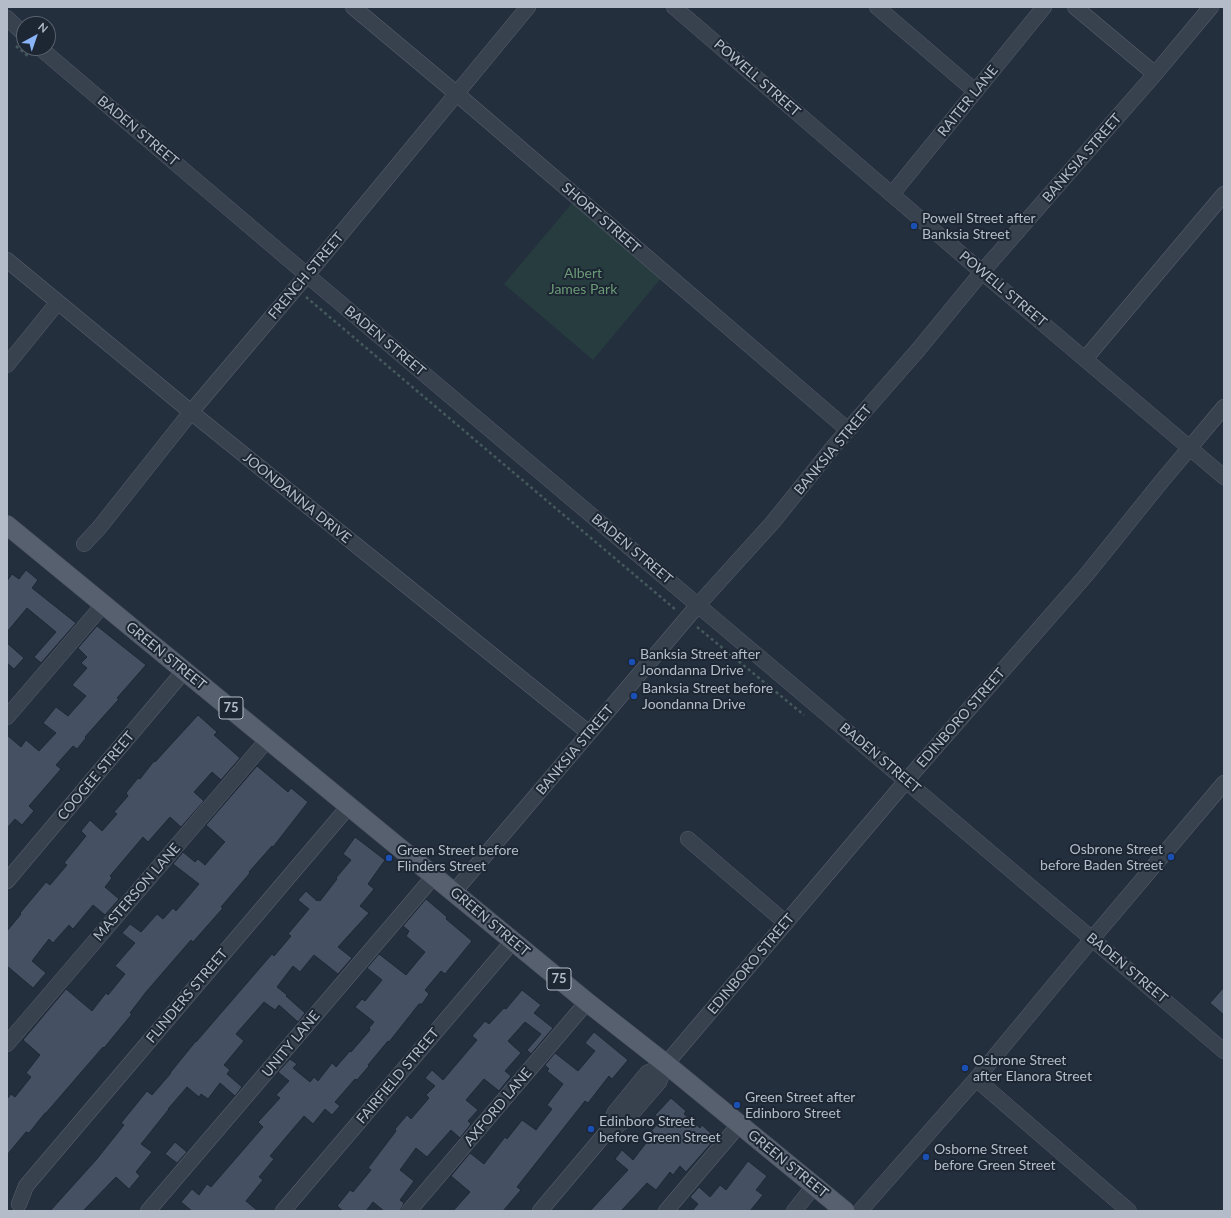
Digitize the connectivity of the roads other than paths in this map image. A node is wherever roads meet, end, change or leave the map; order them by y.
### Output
1 (353, 7) edge
2 (528, 7) edge
3 (674, 7) edge
4 (877, 7) edge
5 (1044, 7) edge
6 (1075, 7) edge
7 (1211, 7) edge
8 (7, 18) edge
9 (7, 23) edge
10 (16, 27) edge
11 (16, 29) edge
12 (49, 56) edge
13 (1155, 74) junction
14 (976, 91) junction
15 (457, 94) junction
16 (892, 194) junction
17 (1224, 194) edge
18 (7, 260) edge
19 (982, 272) junction
20 (307, 275) junction
21 (58, 302) junction
22 (1085, 358) junction
23 (7, 365) edge
24 (1224, 407) edge
25 (191, 412) junction
26 (848, 430) junction
27 (1190, 447) junction
28 (1224, 477) edge
29 (7, 525) edge
30 (84, 544) dead end
31 (103, 605) junction
32 (698, 605) junction
33 (184, 671) junction
34 (7, 717) edge
35 (589, 733) junction
36 (268, 739) junction
37 (906, 781) junction
38 (1224, 783) edge
39 (349, 806) junction
40 (688, 839) dead end
41 (434, 876) junction
42 (7, 881) edge
43 (454, 892) junction
44 (786, 923) junction
45 (1092, 939) junction
46 (513, 941) junction
47 (587, 1002) junction
48 (7, 1044) edge
49 (1224, 1051) edge
50 (666, 1064) junction
51 (976, 1079) junction
52 (739, 1125) junction
53 (814, 1186) junction
54 (14, 1202) edge
55 (148, 1211) edge
56 (283, 1211) edge
57 (409, 1211) edge
58 (540, 1211) edge
59 (666, 1211) edge
60 (794, 1211) edge
61 (845, 1211) edge
62 (860, 1211) edge
63 (1129, 1211) edge

1 - 15 street, SHORT STREET
2 - 15 street, FRENCH STREET
3 - 16 street, POWELL STREET
4 - 14 street
5 - 14 street, RAITER LANE
6 - 13 street
7 - 13 street, BANKSIA STREET
8 - 10 street
9 - 11 street
12 - 20 street, BADEN STREET
13 - 19 street, BANKSIA STREET
14 - 16 street, RAITER LANE
15 - 20 street, FRENCH STREET
15 - 26 street, SHORT STREET
16 - 19 street, POWELL STREET
17 - 22 street
18 - 21 street, JOONDANNA DRIVE
19 - 22 street, POWELL STREET
19 - 26 street, BANKSIA STREET
20 - 25 street, FRENCH STREET
20 - 32 street, BADEN STREET
21 - 23 street
21 - 25 street, JOONDANNA DRIVE
22 - 27 street, POWELL STREET
24 - 27 street, EDINBORO STREET
25 - 30 street, FRENCH STREET
25 - 35 street, JOONDANNA DRIVE
26 - 32 street, BANKSIA STREET
27 - 28 street, POWELL STREET
27 - 37 street, EDINBORO STREET
29 - 31 main road, GREEN STREET / 75
31 - 33 main road, GREEN STREET / 75
31 - 34 street
32 - 35 street, BANKSIA STREET
32 - 37 street, BADEN STREET
33 - 36 main road, GREEN STREET / 75
33 - 42 street, COOGEE STREET
35 - 43 street, BANKSIA STREET
36 - 39 main road, GREEN STREET / 75
36 - 48 street, MASTERSON LANE
37 - 44 street, EDINBORO STREET
37 - 45 street, BADEN STREET
38 - 45 street
39 - 41 main road, GREEN STREET / 75
39 - 54 street, FLINDERS STREET
40 - 44 street
41 - 43 main road, GREEN STREET / 75
41 - 55 street, UNITY LANE
43 - 46 main road, GREEN STREET / 75
44 - 50 street, EDINBORO STREET
45 - 49 street, BADEN STREET
45 - 51 street
46 - 47 main road, GREEN STREET / 75
46 - 56 street, FAIRFIELD STREET
47 - 50 main road, GREEN STREET / 75
47 - 57 street, AXFORD LANE
50 - 52 main road, GREEN STREET / 75
50 - 58 street, EDINBORO STREET
51 - 62 street
51 - 63 street
52 - 53 main road, GREEN STREET / 75
52 - 59 street
53 - 60 street
53 - 61 main road, GREEN STREET / 75

